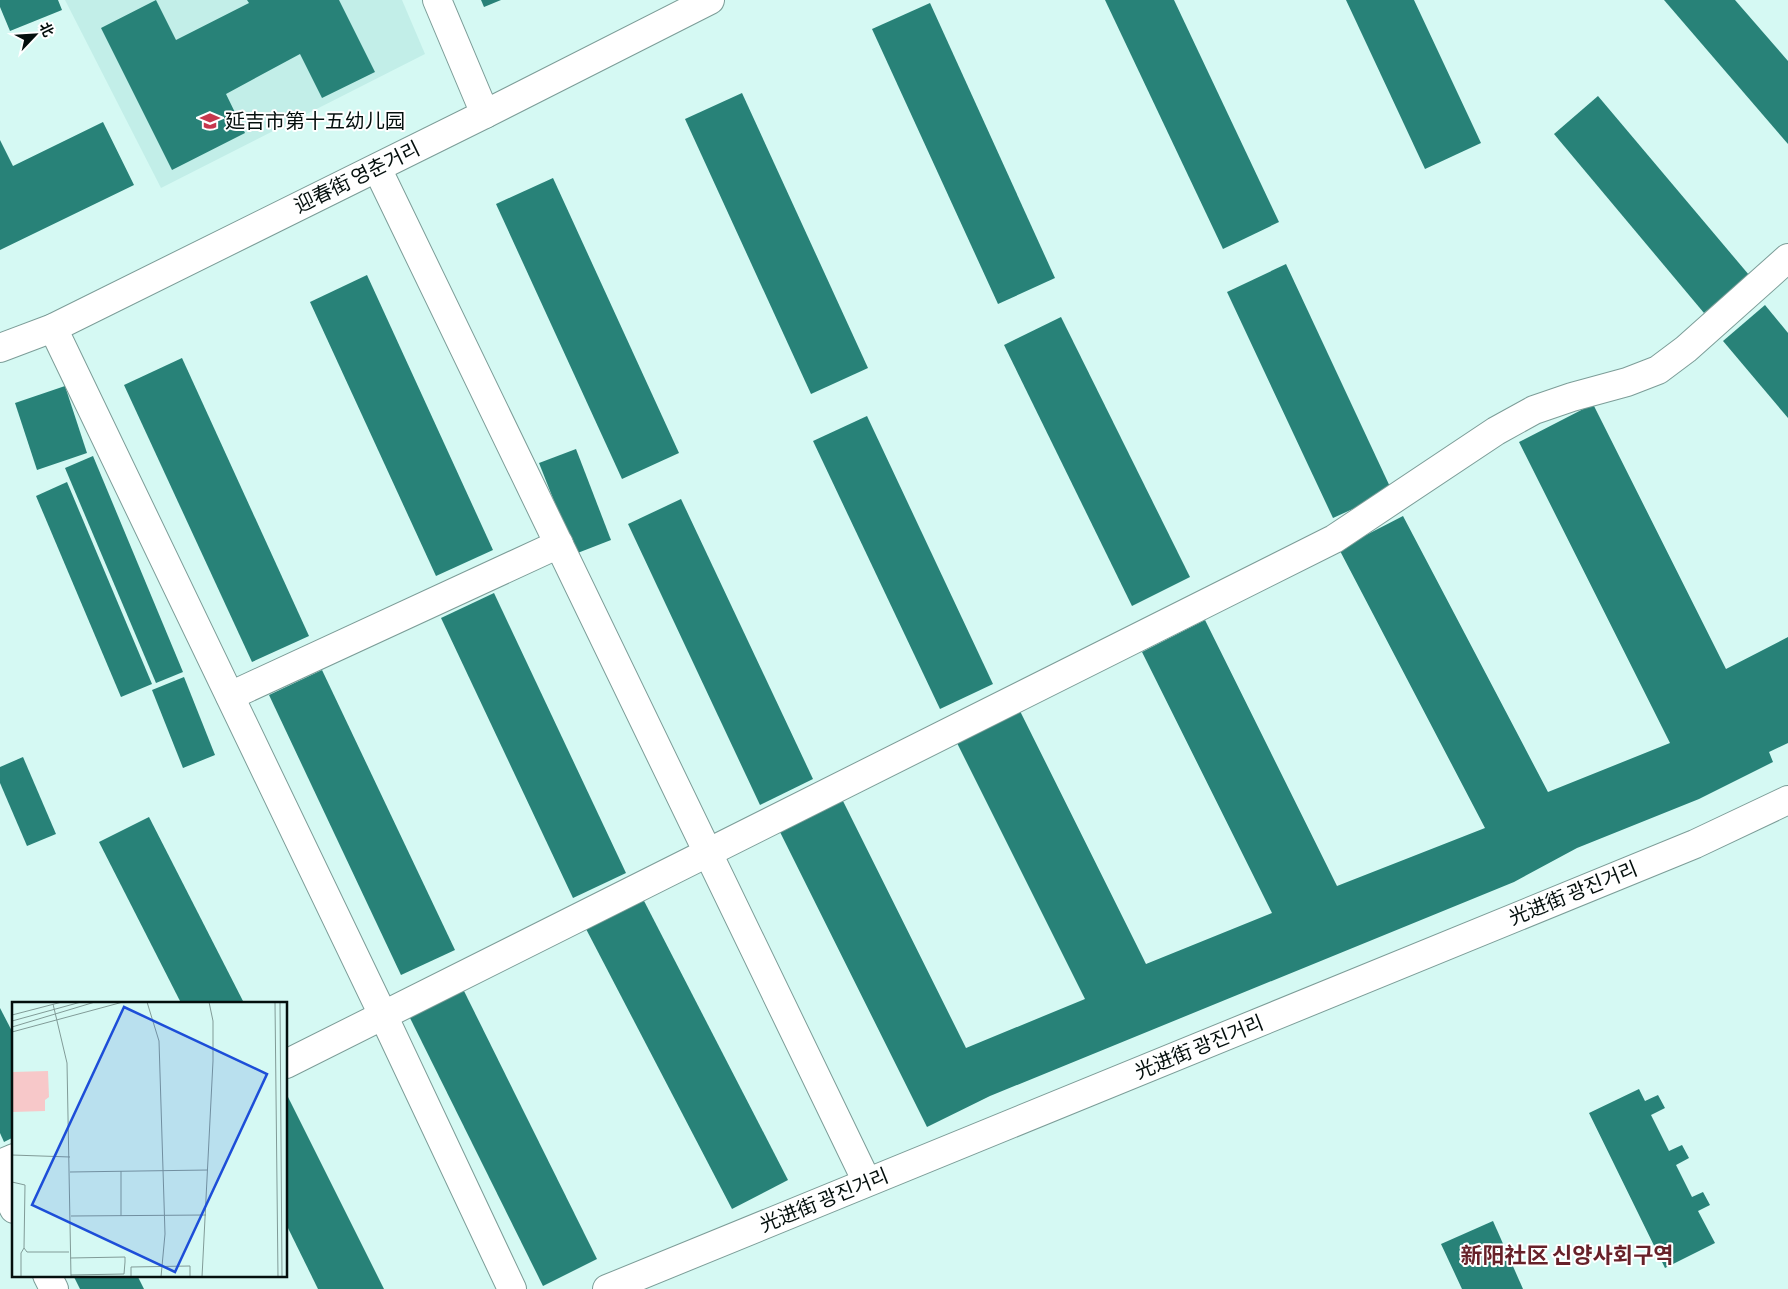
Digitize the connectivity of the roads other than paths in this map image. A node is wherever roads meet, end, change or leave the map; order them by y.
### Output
1 (437, 0) edge
2 (710, 0) edge
3 (485, 114) junction
4 (377, 168) junction
5 (1788, 258) edge
6 (53, 328) junction
7 (0, 348) edge
8 (559, 544) junction
9 (230, 696) junction
10 (1788, 800) edge
11 (708, 853) junction
12 (383, 1015) junction
13 (288, 1063) edge
14 (12, 1159) edge
15 (0, 1164) edge
16 (0, 1181) edge
17 (867, 1182) junction
18 (12, 1205) edge
19 (48, 1276) edge
20 (54, 1289) edge
21 (512, 1289) edge
22 (607, 1289) edge

1 - 3 street
2 - 3 street, 迎春街 영춘거리
3 - 4 street, 迎春街 영춘거리
4 - 6 street, 迎春街 영춘거리
4 - 8 street
5 - 11 street
6 - 7 street, 迎春街 영춘거리
6 - 9 street
8 - 9 street
8 - 11 street
9 - 12 street
10 - 17 street, 光进街 광진거리
11 - 12 street
11 - 17 street
12 - 13 street
12 - 21 street
14 - 15 street
16 - 18 street
17 - 22 street, 光进街 광진거리
19 - 20 street

